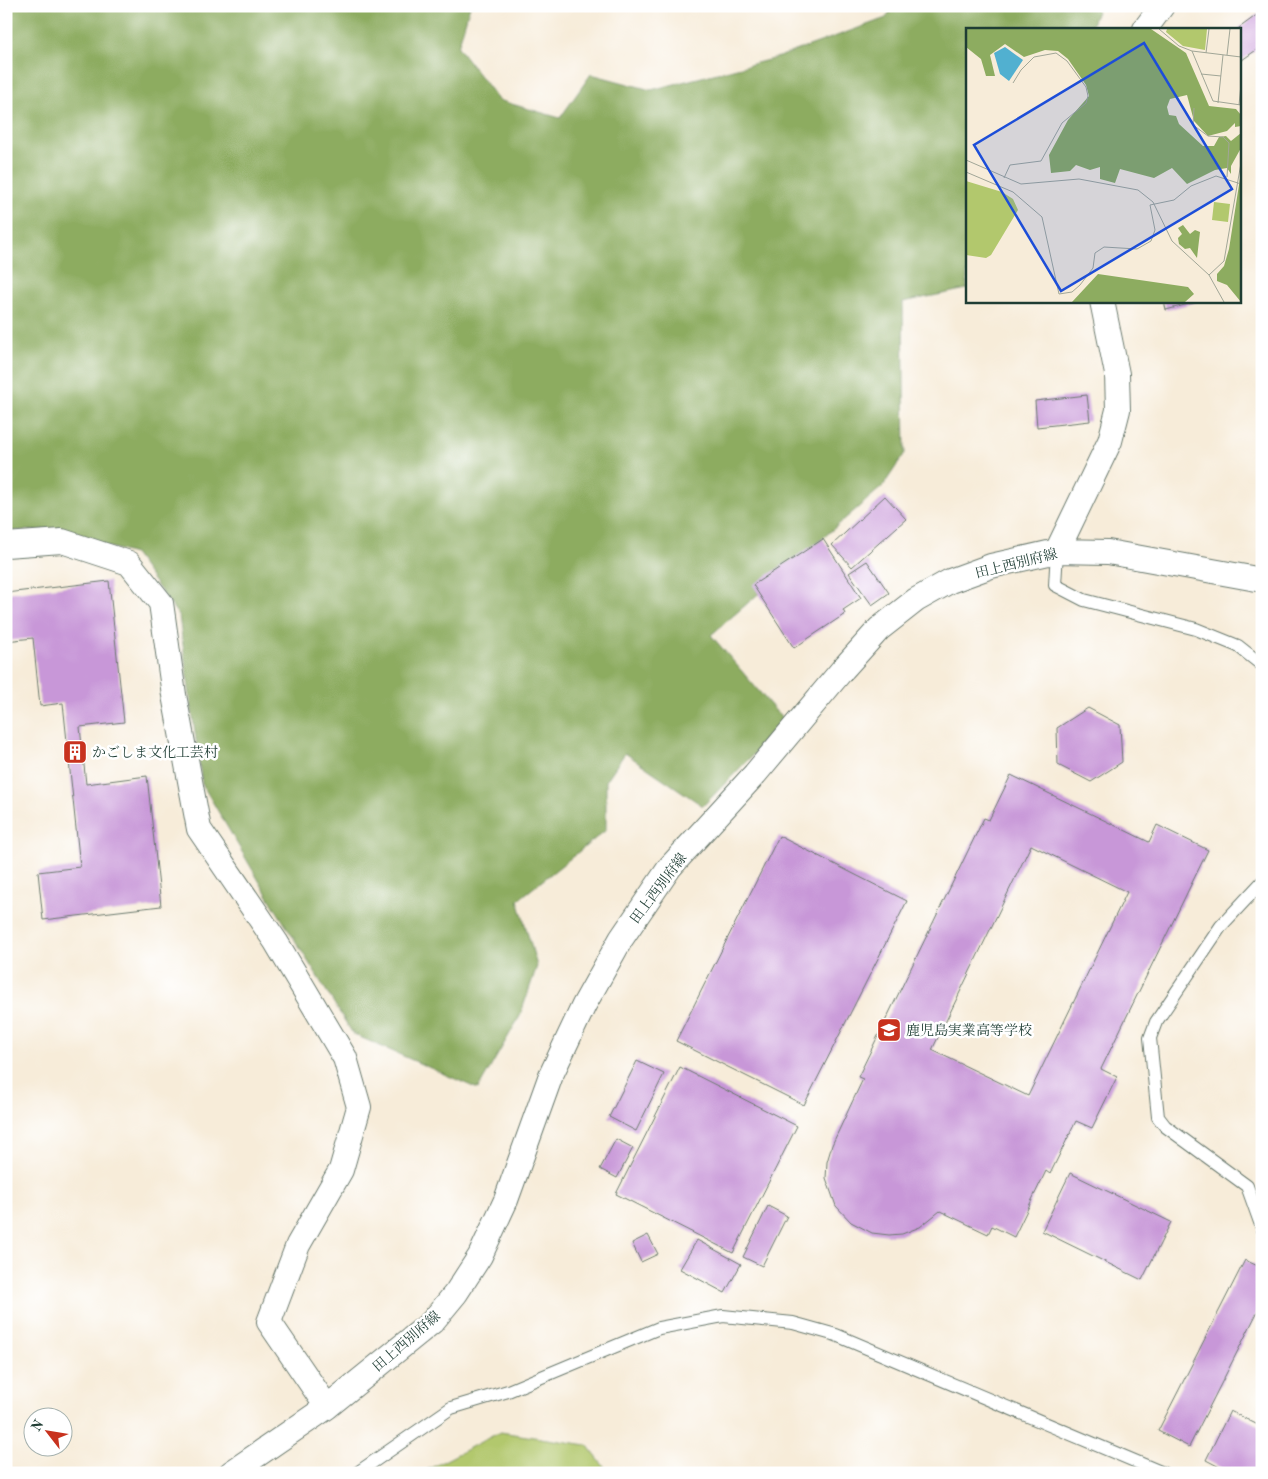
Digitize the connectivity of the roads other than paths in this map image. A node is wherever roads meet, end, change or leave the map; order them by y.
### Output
1 (1162, 6) edge
2 (1146, 28) edge
3 (1102, 302) edge
4 (6, 545) edge
5 (1057, 552) junction
6 (1262, 580) edge
7 (1262, 665) edge
8 (1262, 882) edge
9 (1262, 1228) edge
10 (327, 1407) junction
11 (231, 1473) edge
12 (357, 1473) edge
13 (1163, 1473) edge

1 - 2 street
3 - 5 street
4 - 10 street
5 - 6 street, 田上西別府線
5 - 7 lane
5 - 10 street, 田上西別府線
8 - 9 lane
10 - 11 street, 田上西別府線
12 - 13 lane

